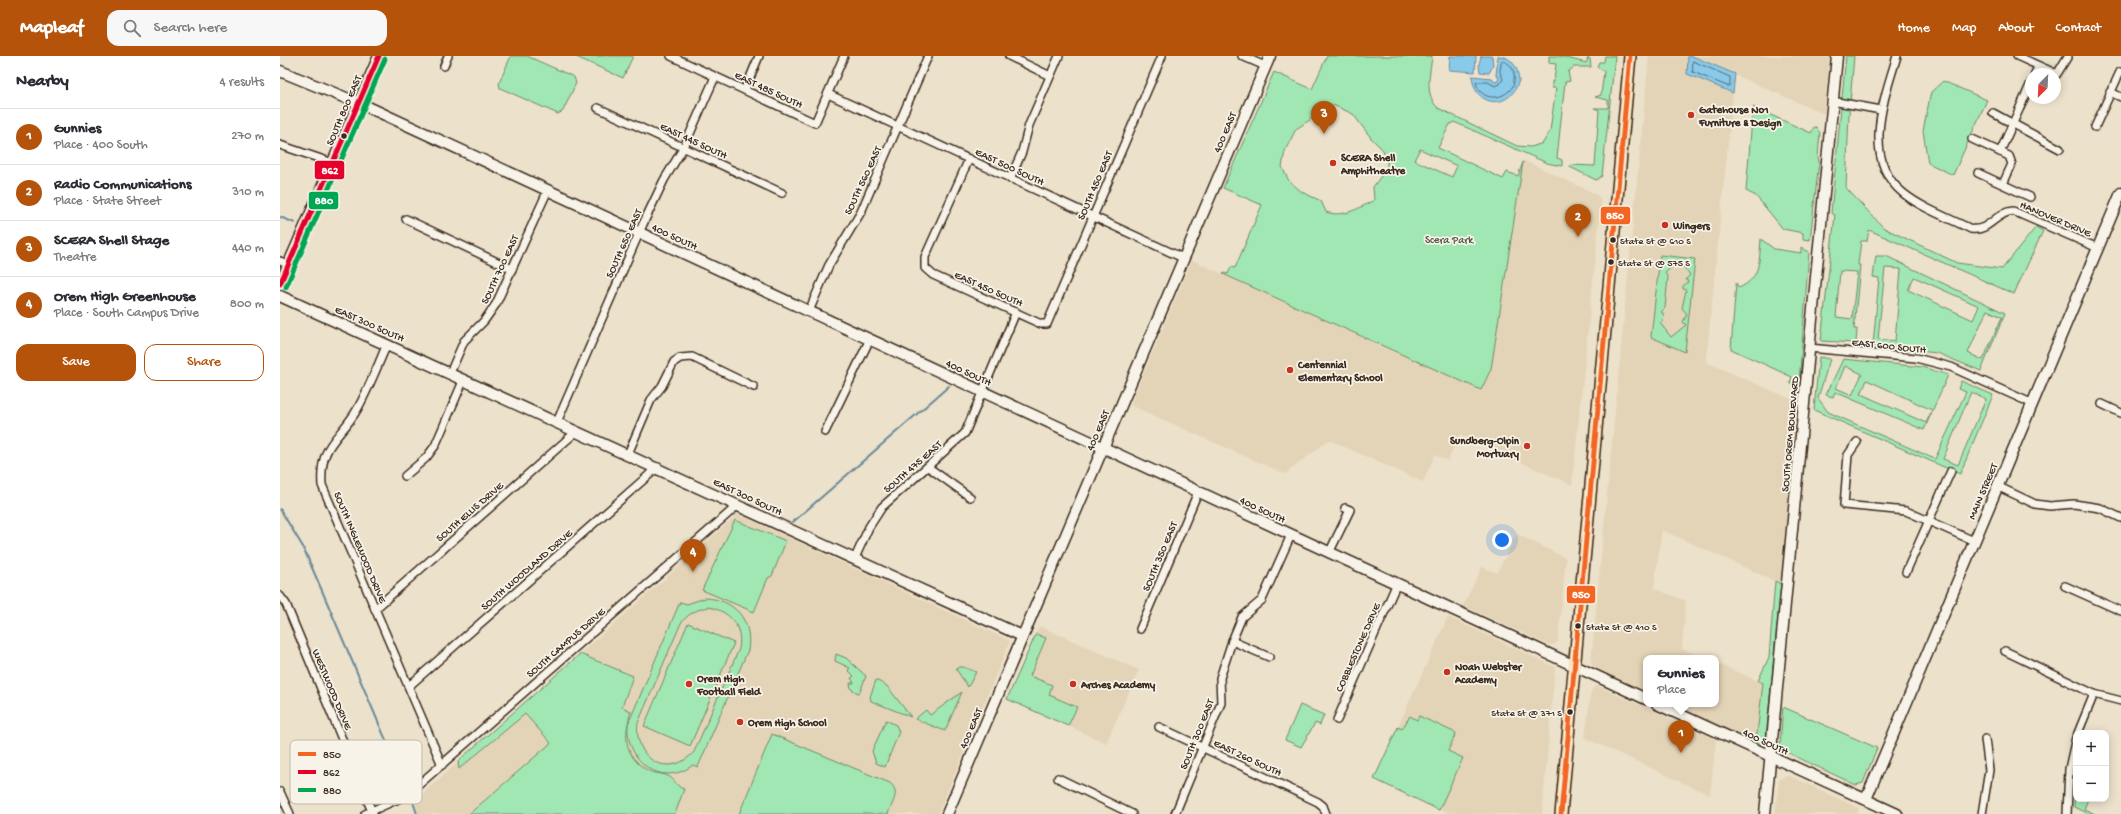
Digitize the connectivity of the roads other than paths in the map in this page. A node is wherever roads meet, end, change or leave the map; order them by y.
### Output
1 (379, 56) edge
2 (448, 56) edge
3 (760, 56) edge
4 (844, 56) edge
5 (928, 56) edge
6 (1009, 56) edge
7 (1059, 56) edge
8 (1162, 56) edge
9 (1242, 56) edge
10 (1270, 56) edge
11 (1630, 56) edge
12 (1837, 56) edge
13 (1897, 56) edge
14 (2017, 56) edge
15 (2068, 56) edge
16 (673, 57) edge
17 (444, 66) dead end
18 (1266, 66) junction
19 (2038, 66) joint
20 (280, 71) edge
21 (2120, 72) edge
22 (715, 76) junction
23 (1050, 76) junction
24 (745, 90) junction
25 (2110, 92) junction
26 (828, 94) junction
27 (2025, 96) edge
28 (2121, 97) edge
29 (1832, 102) junction
30 (359, 103) junction
31 (598, 108) dead end
32 (1881, 110) junction
33 (1993, 113) dead end
34 (2013, 123) junction
35 (898, 126) junction
36 (2095, 127) dead end
37 (1972, 139) dead end
38 (280, 145) edge
39 (684, 147) junction
40 (2060, 149) dead end
41 (2000, 152) junction
42 (969, 159) junction
43 (333, 163) junction
44 (1978, 173) dead end
45 (1010, 179) junction
46 (2003, 184) junction
47 (548, 190) junction
48 (782, 192) dead end
49 (2121, 193) edge
50 (2030, 197) dead end
51 (2118, 206) edge
52 (1093, 216) junction
53 (406, 219) dead end
54 (639, 232) junction
55 (2098, 248) junction
56 (1183, 258) junction
57 (284, 262) edge
58 (512, 269) junction
59 (280, 284) edge
60 (280, 296) edge
61 (809, 311) junction
62 (1016, 312) junction
63 (1047, 324) joint
64 (870, 339) junction
65 (387, 344) junction
66 (1809, 348) junction
67 (450, 373) junction
68 (464, 379) junction
69 (754, 387) dead end
70 (981, 390) junction
71 (2031, 403) junction
72 (2102, 404) dead end
73 (2121, 413) edge
74 (557, 422) junction
75 (577, 431) junction
76 (825, 432) dead end
77 (1857, 442) dead end
78 (1102, 447) junction
79 (628, 454) junction
80 (928, 467) junction
81 (658, 468) junction
82 (1951, 471) dead end
83 (405, 476) dead end
84 (1997, 486) junction
85 (1198, 492) junction
86 (970, 497) dead end
87 (738, 505) junction
88 (1345, 508) dead end
89 (2121, 518) edge
90 (1928, 520) junction
91 (1291, 535) junction
92 (1974, 540) junction
93 (1329, 553) junction
94 (855, 558) junction
95 (1906, 572) dead end
96 (1397, 583) junction
97 (2065, 586) dead end
98 (280, 596) edge
99 (375, 609) junction
100 (2121, 611) edge
101 (1140, 629) dead end
102 (1022, 636) junction
103 (1232, 641) junction
104 (2005, 651) dead end
105 (1269, 657) dead end
106 (1575, 666) junction
107 (409, 686) junction
108 (2094, 694) junction
109 (1643, 698) edge
110 (2121, 701) edge
111 (1663, 707) edge
112 (1337, 720) dead end
113 (1159, 727) dead end
114 (2079, 730) edge
115 (1985, 739) dead end
116 (341, 740) edge
117 (1202, 748) junction
118 (2073, 751) edge
119 (1770, 757) junction
120 (442, 764) junction
121 (1058, 778) dead end
122 (422, 782) edge
123 (280, 792) edge
124 (1866, 799) junction
125 (389, 804) edge
126 (1325, 812) edge
127 (370, 813) edge
128 (290, 814) edge
129 (947, 814) edge
130 (1132, 814) edge
131 (1175, 814) edge
132 (1561, 814) edge
133 (1765, 814) edge
134 (1897, 814) edge
135 (1982, 814) edge
136 (2067, 814) edge

1 - 30 street, SOUTH 800 EAST
2 - 17 street
3 - 24 street
4 - 26 street
5 - 35 street, SOUTH 560 EAST
6 - 23 street
7 - 23 street
8 - 52 street, SOUTH 450 EAST
9 - 18 street
10 - 18 street, 400 EAST
11 - 106 main road
12 - 29 street, SOUTH OREM BOULEVARD
13 - 32 street, HANOVER DRIVE
14 - 19 street
15 - 19 street
16 - 22 street, EAST 485 SOUTH
18 - 56 street, 400 EAST
20 - 30 street, 400 SOUTH
21 - 25 street
22 - 24 street, EAST 485 SOUTH
22 - 39 street, SOUTH 650 EAST
23 - 45 street
24 - 26 street, EAST 485 SOUTH
25 - 28 street
25 - 36 street
26 - 35 street, EAST 500 SOUTH
27 - 34 street
29 - 32 street
29 - 66 street, SOUTH OREM BOULEVARD
30 - 43 street, SOUTH 800 EAST
30 - 47 street, 400 SOUTH
31 - 39 street, EAST 445 SOUTH
32 - 55 street, HANOVER DRIVE
33 - 34 street
34 - 40 street
34 - 41 street
35 - 42 street, EAST 500 SOUTH
35 - 61 street, SOUTH 560 EAST
37 - 41 street
38 - 43 street
39 - 48 street, EAST 445 SOUTH
39 - 54 street, SOUTH 650 EAST
41 - 46 street
42 - 45 street, EAST 500 SOUTH
42 - 62 street, EAST 450 SOUTH
43 - 57 street, SOUTH 800 EAST
44 - 46 street
45 - 52 street, EAST 500 SOUTH
46 - 50 street
47 - 54 street, 400 SOUTH
47 - 58 street, SOUTH 700 EAST
49 - 51 street, MAIN STREET
51 - 55 street, MAIN STREET
52 - 56 street, EAST 500 SOUTH
52 - 63 street, SOUTH 450 EAST
53 - 58 street
54 - 61 street, 400 SOUTH
54 - 74 street, SOUTH 650 EAST
55 - 71 street, MAIN STREET
56 - 78 street, 400 EAST
57 - 59 street, SOUTH 800 EAST
58 - 67 street, SOUTH 700 EAST
60 - 65 street, EAST 300 SOUTH
61 - 64 street, 400 SOUTH
62 - 63 street, EAST 450 SOUTH
62 - 70 street, SOUTH 475 EAST
64 - 70 street, 400 SOUTH
64 - 76 street
65 - 67 street, EAST 300 SOUTH
65 - 99 street, SOUTH INGLEWOOD DRIVE
66 - 71 street, EAST 600 SOUTH
66 - 119 street, SOUTH OREM BOULEVARD
67 - 68 street, EAST 300 SOUTH
68 - 74 street, EAST 300 SOUTH
68 - 83 street
69 - 79 street
70 - 78 street, 400 SOUTH
70 - 80 street, SOUTH 475 EAST
71 - 84 street, MAIN STREET
72 - 73 street
74 - 75 street, EAST 300 SOUTH
75 - 79 street, EAST 300 SOUTH
75 - 99 street, SOUTH ELLIS DRIVE
77 - 90 street
78 - 85 street, 400 SOUTH
78 - 102 street, 400 EAST
79 - 81 street, EAST 300 SOUTH
80 - 86 street
80 - 94 street, SOUTH 475 EAST
81 - 87 street, EAST 300 SOUTH
81 - 107 street, SOUTH WOODLAND DRIVE
82 - 90 street
84 - 89 street
84 - 92 street, MAIN STREET
85 - 91 street, 400 SOUTH
85 - 101 street, SOUTH 350 EAST
87 - 94 street, EAST 300 SOUTH
87 - 120 street, SOUTH CAMPUS DRIVE
88 - 93 street
90 - 92 street
90 - 95 street
91 - 93 street, 400 SOUTH
91 - 103 street, SOUTH 300 EAST
92 - 124 street, MAIN STREET
93 - 96 street, 400 SOUTH
94 - 102 street, EAST 300 SOUTH
96 - 106 street, 400 SOUTH
96 - 112 street, COBBLESTONE DRIVE
97 - 100 street
98 - 116 street, WESTWOOD DRIVE
99 - 107 street, SOUTH INGLEWOOD DRIVE
102 - 129 street, 400 EAST
103 - 105 street
103 - 117 street, SOUTH 300 EAST
104 - 108 street
106 - 109 street, 400 SOUTH
106 - 132 main road
107 - 120 street, SOUTH INGLEWOOD DRIVE
108 - 110 street
108 - 114 street
111 - 119 street, 400 SOUTH
113 - 117 street, EAST 260 SOUTH
115 - 135 street
117 - 126 street, EAST 260 SOUTH
117 - 131 street, SOUTH 300 EAST
118 - 136 street
119 - 124 street, 400 SOUTH
119 - 133 street, SOUTH OREM BOULEVARD
120 - 122 street, SOUTH CAMPUS DRIVE
121 - 130 street
123 - 128 street
124 - 134 street, 400 SOUTH
125 - 127 street, SOUTH CAMPUS DRIVE

